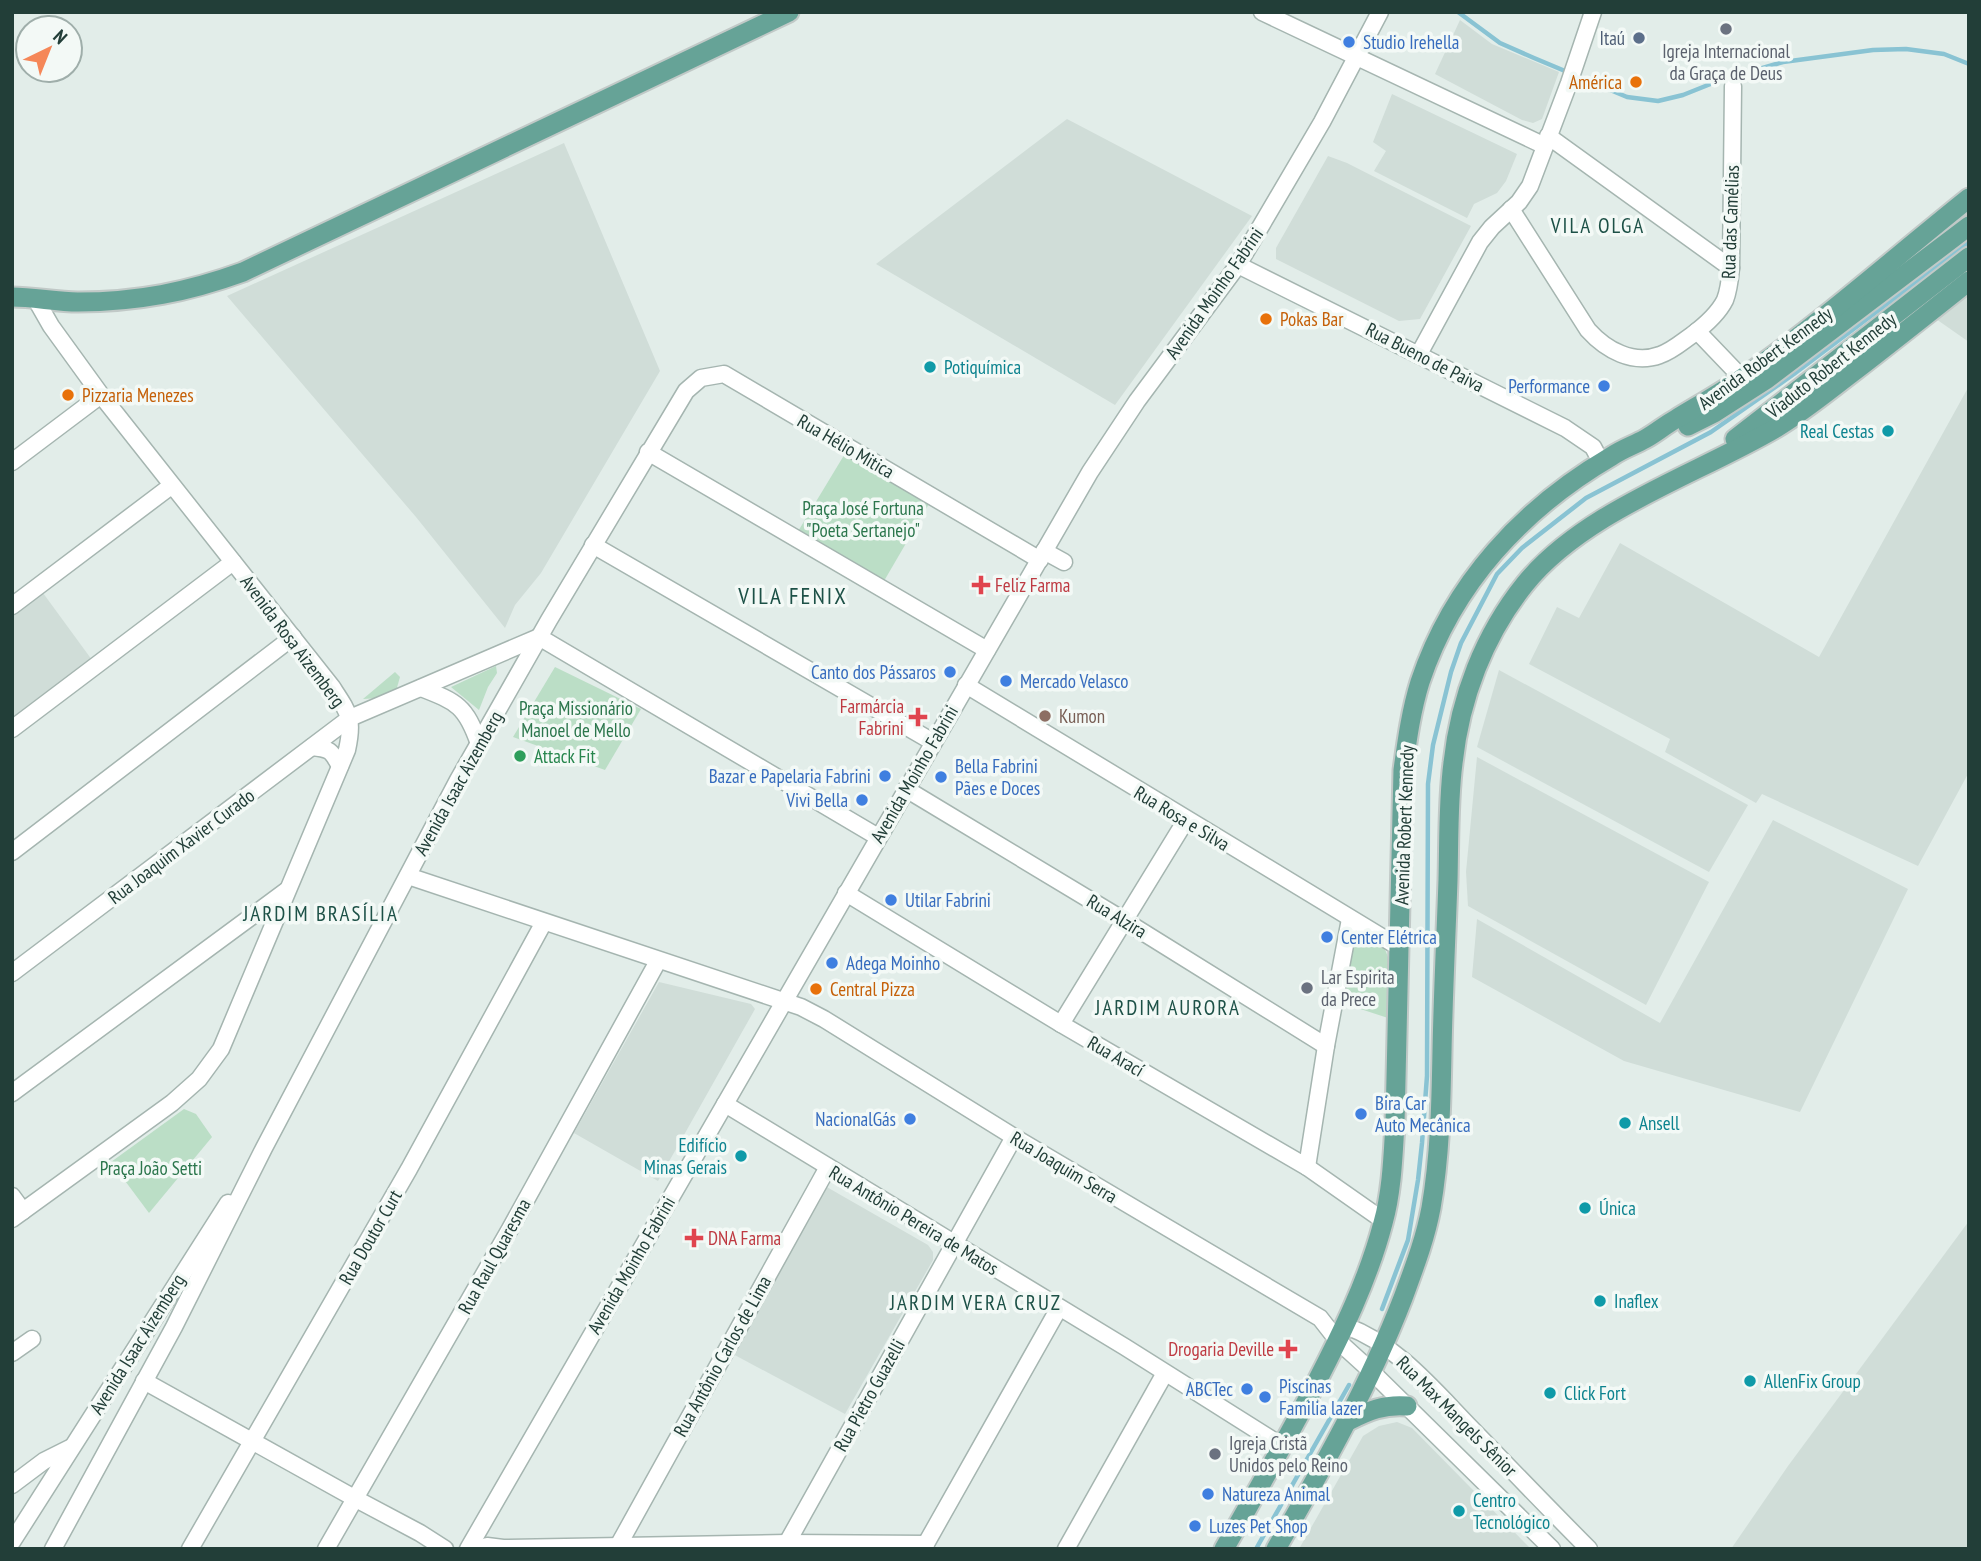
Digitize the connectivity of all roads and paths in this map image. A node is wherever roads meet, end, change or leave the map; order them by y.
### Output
1 (789, 12) edge
2 (1262, 12) edge
3 (1380, 12) edge
4 (1593, 12) edge
5 (1357, 57) junction
6 (1733, 86) dead end
7 (1547, 141) junction
8 (1969, 198) edge
9 (1511, 209) junction
10 (1969, 226) edge
11 (1969, 257) edge
12 (1238, 265) junction
13 (1731, 268) junction
14 (1969, 281) edge
15 (19, 299) edge
16 (1697, 331) junction
17 (1419, 354) junction
18 (724, 374) joint
19 (1742, 378) junction
20 (101, 395) junction
21 (1644, 440) junction
22 (648, 452) junction
23 (12, 462) edge
24 (1601, 463) junction
25 (1692, 471) junction
26 (171, 486) junction
27 (593, 545) junction
28 (1042, 555) junction
29 (233, 562) junction
30 (1064, 562) dead end
31 (12, 606) edge
32 (293, 637) junction
33 (539, 638) junction
34 (987, 650) junction
35 (966, 685) junction
36 (421, 688) junction
37 (350, 718) junction
38 (12, 729) edge
39 (933, 742) junction
40 (479, 744) junction
41 (312, 747) junction
42 (340, 766) junction
43 (906, 789) junction
44 (1186, 820) junction
45 (878, 837) junction
46 (12, 852) edge
47 (408, 876) junction
48 (287, 890) junction
49 (846, 893) junction
50 (1350, 919) junction
51 (1125, 921) junction
52 (544, 922) junction
53 (1400, 948) junction
54 (658, 961) junction
55 (12, 973) edge
56 (783, 1001) junction
57 (1061, 1024) junction
58 (1326, 1046) junction
59 (12, 1093) edge
60 (725, 1104) junction
61 (1014, 1137) junction
62 (264, 1148) junction
63 (828, 1167) junction
64 (1307, 1167) junction
65 (12, 1196) edge
66 (18, 1215) edge
67 (1384, 1221) junction
68 (953, 1244) junction
69 (1059, 1308) junction
70 (1342, 1333) junction
71 (32, 1339) dead end
72 (1385, 1345) junction
73 (12, 1353) edge
74 (1371, 1371) junction
75 (1165, 1373) junction
76 (144, 1381) junction
77 (1407, 1406) junction
78 (1348, 1420) junction
79 (251, 1441) junction
80 (1282, 1446) junction
81 (72, 1447) junction
82 (12, 1485) edge
83 (356, 1499) junction
84 (12, 1541) edge
85 (787, 1543) junction
86 (618, 1546) junction
87 (924, 1546) edge
88 (53, 1549) edge
89 (190, 1549) edge
90 (326, 1549) edge
91 (445, 1549) edge
92 (468, 1549) edge
93 (479, 1549) edge
94 (1066, 1549) edge
95 (1224, 1549) edge
96 (1276, 1549) edge
97 (1552, 1549) edge
98 (1589, 1549) edge

1 - 15 main road
2 - 5 street
3 - 5 street, Avenida Moinho Fabrini
4 - 7 street
5 - 7 street
5 - 12 street, Avenida Moinho Fabrini
6 - 13 street, Rua das Camélias
7 - 9 street
7 - 13 street
8 - 19 main road, Avenida Robert Kennedy
9 - 16 street, Rua das Camélias
9 - 17 street
10 - 21 main road, Viaduto Robert Kennedy
11 - 25 main road, Viaduto Robert Kennedy
12 - 17 street, Rua Bueno de Paiva
12 - 28 street, Avenida Moinho Fabrini
13 - 16 street, Rua das Camélias
14 - 25 main road
15 - 20 street, Avenida Rosa Aizemberg
16 - 19 street
17 - 24 street, Rua Bueno de Paiva
18 - 22 street, Avenida Isaac Aizemberg
18 - 28 street, Rua Hélio Mitica
19 - 21 main road, Avenida Robert Kennedy
20 - 23 street
20 - 26 street, Avenida Rosa Aizemberg
21 - 24 main road, Avenida Robert Kennedy
22 - 27 street, Avenida Isaac Aizemberg
22 - 34 street
24 - 53 main road, Avenida Robert Kennedy
25 - 72 main road
26 - 29 street, Avenida Rosa Aizemberg
26 - 31 street
27 - 33 street, Avenida Isaac Aizemberg
27 - 39 street
28 - 30 street, Rua Hélio Mitica
28 - 34 street, Avenida Moinho Fabrini
29 - 32 street, Avenida Rosa Aizemberg
29 - 38 street
32 - 37 street, Avenida Rosa Aizemberg
32 - 46 street
33 - 36 street, Rua Joaquim Xavier Curado
33 - 40 street, Avenida Isaac Aizemberg
33 - 45 street
34 - 35 street, Avenida Moinho Fabrini
35 - 39 street, Avenida Moinho Fabrini
35 - 44 street, Rua Rosa e Silva
36 - 37 street, Rua Joaquim Xavier Curado
36 - 40 street
37 - 41 street, Rua Joaquim Xavier Curado
37 - 42 street, Avenida Rosa Aizemberg
39 - 43 street, Avenida Moinho Fabrini
40 - 47 street, Avenida Isaac Aizemberg
41 - 42 street
41 - 55 street, Rua Joaquim Xavier Curado
42 - 48 street, Avenida Rosa Aizemberg
43 - 45 street, Avenida Moinho Fabrini
43 - 51 street, Rua Alzira
44 - 50 street, Rua Rosa e Silva
44 - 51 street
45 - 49 street, Avenida Moinho Fabrini
47 - 52 street, Rua Joaquim Serra
47 - 62 street, Avenida Isaac Aizemberg
48 - 59 street
48 - 66 street, Avenida Rosa Aizemberg
49 - 56 street, Avenida Moinho Fabrini
49 - 57 street, Rua Arací
50 - 53 street, Rua Rosa e Silva
50 - 58 street
51 - 57 street
51 - 58 street, Rua Alzira
52 - 54 street, Rua Joaquim Serra
52 - 79 street, Rua Doutor Curt
53 - 67 main road, Avenida Robert Kennedy
54 - 56 street, Rua Joaquim Serra
54 - 83 street, Rua Raul Quaresma
56 - 60 street, Avenida Moinho Fabrini
56 - 61 street, Rua Joaquim Serra
57 - 64 street, Rua Arací
58 - 64 street
60 - 63 street, Rua Antônio Pereira de Matos
60 - 92 street, Avenida Moinho Fabrini
61 - 68 street, Rua Pietro Guazelli
61 - 70 street, Rua Joaquim Serra
62 - 76 street, Avenida Isaac Aizemberg
62 - 81 street, Avenida Isaac Aizemberg
63 - 68 street, Rua Antônio Pereira de Matos
63 - 86 street, Rua Antônio Carlos de Lima
64 - 67 street, Rua Arací
65 - 66 street
67 - 70 main road, Avenida Robert Kennedy
68 - 69 street, Rua Antônio Pereira de Matos
68 - 85 street, Rua Pietro Guazelli
69 - 75 street, Rua Antônio Pereira de Matos
69 - 87 street
70 - 72 street, Rua Max Mangels Sênior
70 - 74 street, Rua Max Mangels Sênior
70 - 80 main road, Avenida Robert Kennedy
71 - 73 street
72 - 74 main road
72 - 98 street, Rua Max Mangels Sênior
74 - 77 street, Rua Max Mangels Sênior
74 - 78 main road
75 - 80 street, Rua Antônio Pereira de Matos
75 - 94 street
76 - 79 street
76 - 88 street, Avenida Isaac Aizemberg
77 - 78 main road
77 - 97 street, Rua Max Mangels Sênior
78 - 96 main road
79 - 83 street
79 - 89 street, Rua Doutor Curt
80 - 95 main road, Avenida Robert Kennedy
81 - 82 street
81 - 84 street, Avenida Isaac Aizemberg
83 - 90 street, Rua Raul Quaresma
83 - 91 street
85 - 86 street
85 - 87 street
86 - 93 street

